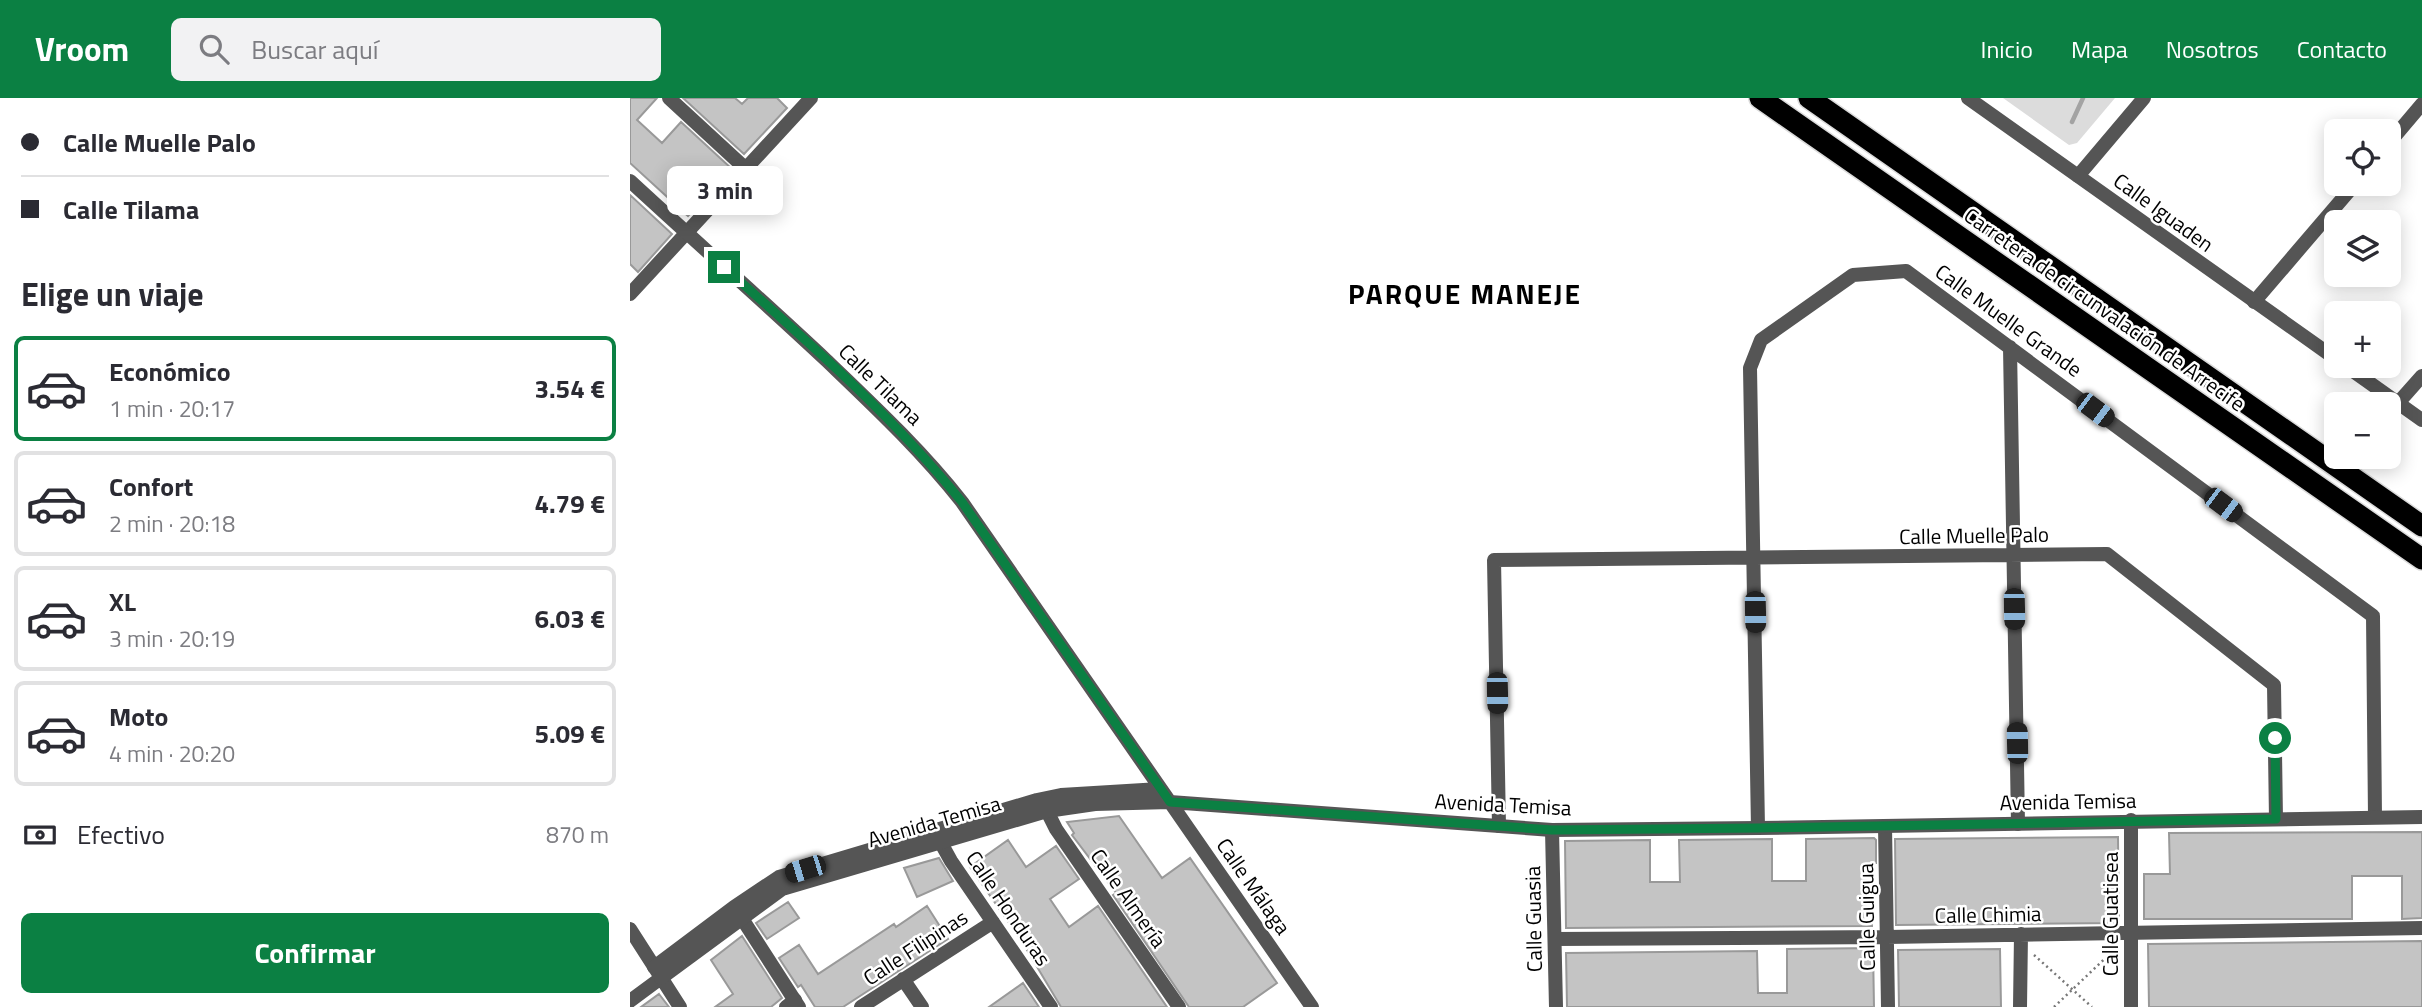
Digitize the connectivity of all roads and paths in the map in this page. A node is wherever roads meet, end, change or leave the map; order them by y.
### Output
1 (669, 98) edge
2 (1760, 98) edge
3 (1809, 98) edge
4 (1968, 98) edge
5 (2144, 98) edge
6 (802, 101) edge
7 (2422, 104) edge
8 (2401, 129) edge
9 (746, 169) junction
10 (2078, 176) junction
11 (630, 181) edge
12 (2345, 196) edge
13 (686, 233) junction
14 (630, 295) edge
15 (2254, 302) junction
16 (2010, 346) junction
17 (2324, 351) edge
18 (2422, 376) edge
19 (2363, 378) edge
20 (2383, 392) edge
21 (2401, 400) edge
22 (2401, 405) edge
23 (2422, 420) edge
24 (2422, 526) edge
25 (2013, 555) junction
26 (1754, 558) junction
27 (2422, 559) edge
28 (1160, 789) junction
29 (1170, 802) junction
30 (1047, 811) junction
31 (2375, 817) junction
32 (2422, 817) edge
33 (2276, 819) junction
34 (2131, 820) junction
35 (2018, 824) junction
36 (1499, 826) junction
37 (1885, 826) junction
38 (1758, 828) junction
39 (1552, 830) junction
40 (937, 836) junction
41 (741, 917) junction
42 (993, 922) junction
43 (2422, 928) edge
44 (630, 929) edge
45 (2021, 934) junction
46 (1887, 937) junction
47 (2126, 937) junction
48 (1555, 939) junction
49 (2033, 954) dead end
50 (658, 972) junction
51 (903, 979) junction
52 (2072, 989) junction
53 (630, 1001) edge
54 (793, 1005) edge
55 (680, 1007) edge
56 (861, 1007) edge
57 (922, 1007) edge
58 (1051, 1007) edge
59 (1179, 1007) edge
60 (1312, 1007) edge
61 (1556, 1007) edge
62 (1888, 1007) edge
63 (2020, 1007) edge
64 (2054, 1007) edge
65 (2092, 1007) edge
66 (2131, 1007) edge

1 - 9 street
2 - 27 highway, Carretera de circunvalación de Arrecife
3 - 24 highway, Carretera de circunvalación de Arrecife
4 - 10 street, Calle Iguaden
5 - 10 street
6 - 9 street
7 - 8 street
9 - 13 street
10 - 15 street, Calle Iguaden
11 - 13 street, Calle Tilama
12 - 15 street
13 - 14 street
13 - 28 street, Calle Tilama
15 - 17 street, Calle Iguaden
16 - 25 street
16 - 26 street, Calle Muelle Grande
16 - 31 street, Calle Muelle Grande
18 - 21 street
19 - 20 street
22 - 23 street
25 - 26 street, Calle Muelle Palo
25 - 33 street, Calle Muelle Palo
25 - 35 street
26 - 36 street, Calle Muelle Palo
26 - 38 street
28 - 29 street, Calle Málaga
28 - 40 street, Avenida Temisa
29 - 30 street, Avenida Temisa
29 - 36 street, Avenida Temisa
29 - 60 street, Calle Málaga
30 - 40 street, Avenida Temisa
30 - 59 street, Calle Almería
31 - 32 street, Avenida Temisa
31 - 33 street, Avenida Temisa
33 - 34 street, Avenida Temisa
34 - 35 street, Avenida Temisa
34 - 47 street, Calle Guatisea
35 - 37 street, Avenida Temisa
36 - 39 street, Avenida Temisa
37 - 38 street, Avenida Temisa
37 - 46 street, Calle Guigua
38 - 39 street, Avenida Temisa
39 - 48 street, Calle Guasia
40 - 41 street, Avenida Temisa
40 - 42 street, Calle Honduras
40 - 50 street, Avenida Temisa
41 - 50 street, Avenida Temisa
41 - 54 street
42 - 51 street, Calle Filipinas
42 - 58 street, Calle Honduras
43 - 47 street, Calle Chimia
44 - 50 street
45 - 46 street, Calle Chimia
45 - 47 street, Calle Chimia
45 - 63 street
46 - 48 street, Calle Chimia
46 - 62 street, Calle Guigua
47 - 52 path
47 - 66 street, Calle Guatisea
48 - 61 street, Calle Guasia
49 - 52 path
50 - 53 street, Avenida Temisa
50 - 55 street
51 - 56 street, Calle Filipinas
51 - 57 street
52 - 64 path
52 - 65 path

